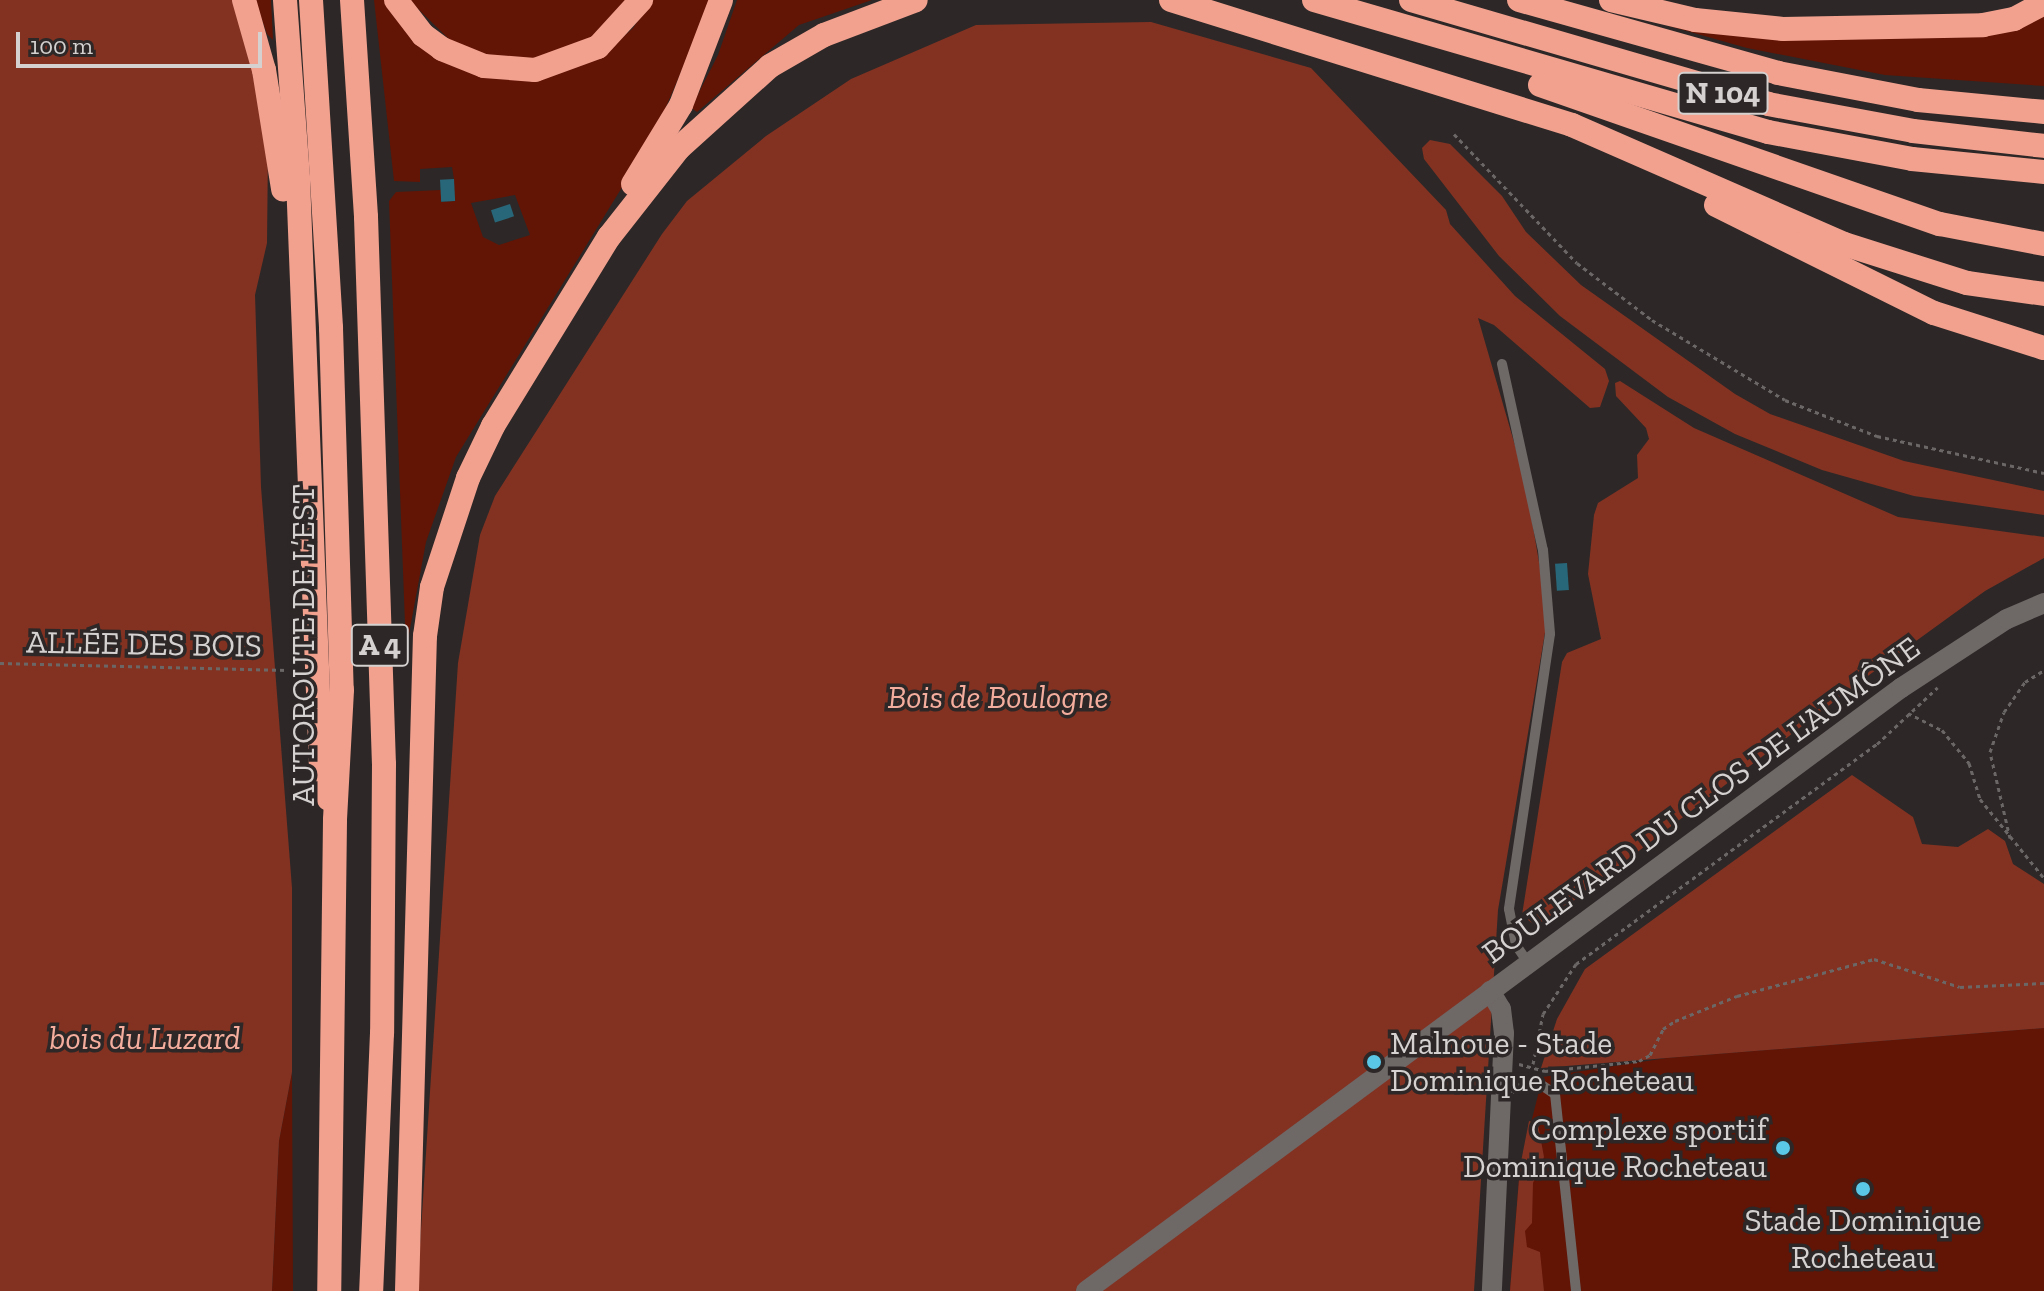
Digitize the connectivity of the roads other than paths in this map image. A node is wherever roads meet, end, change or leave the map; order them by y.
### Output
1 (244, 0) edge
2 (285, 0) edge
3 (311, 0) edge
4 (352, 0) edge
5 (396, 0) edge
6 (641, 0) edge
7 (721, 0) edge
8 (916, 0) edge
9 (1171, 0) edge
10 (1314, 0) edge
11 (1411, 0) edge
12 (1519, 0) edge
13 (1611, 0) edge
14 (2044, 3) edge
15 (1487, 53) junction
16 (2044, 112) edge
17 (2044, 146) edge
18 (1662, 163) junction
19 (2044, 172) edge
20 (609, 237) junction
21 (2044, 244) edge
22 (2044, 294) edge
23 (303, 318) junction
24 (2044, 348) edge
25 (1502, 364) dead end
26 (2044, 603) edge
27 (335, 820) junction
28 (1529, 964) junction
29 (1490, 991) junction
30 (1502, 1090) junction
31 (329, 1291) edge
32 (371, 1291) edge
33 (407, 1291) edge
34 (1086, 1291) edge
35 (1492, 1291) edge
36 (1576, 1291) edge

1 - 23 highway
2 - 23 highway
3 - 27 highway, AUTOROUTE DE L’EST / A 4
4 - 32 highway, A 4
5 - 6 highway
7 - 20 highway
8 - 20 highway
9 - 18 highway
10 - 15 highway, N 104
11 - 17 highway, N 104
12 - 16 highway
13 - 14 highway
15 - 19 highway, N 104
15 - 21 highway
18 - 22 highway
18 - 24 highway
20 - 33 highway
23 - 27 highway
25 - 28 lane
26 - 28 main road, BOULEVARD DU CLOS DE L'AUMÔNE
27 - 31 highway, AUTOROUTE DE L’EST / A 4
28 - 29 main road, BOULEVARD DU CLOS DE L'AUMÔNE
29 - 30 main road, BOULEVARD DU CLOS DE L'AUMÔNE
29 - 34 main road
30 - 35 main road, BOULEVARD DU CLOS DE L'AUMÔNE
30 - 36 lane

